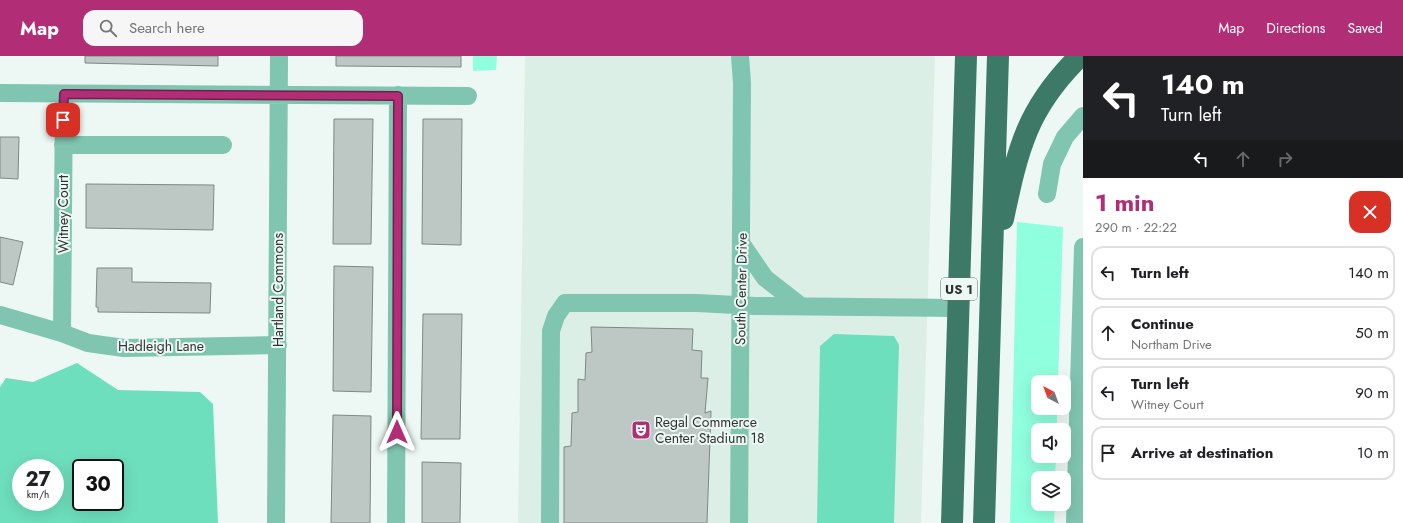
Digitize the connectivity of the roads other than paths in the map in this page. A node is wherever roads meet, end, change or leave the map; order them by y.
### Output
1 (279, 56) edge
2 (740, 56) edge
3 (966, 56) edge
4 (998, 56) edge
5 (1080, 56) edge
6 (0, 93) edge
7 (64, 94) junction
8 (279, 95) junction
9 (398, 96) junction
10 (468, 96) dead end
11 (1083, 116) edge
12 (63, 145) junction
13 (223, 145) dead end
14 (1047, 194) dead end
15 (741, 244) junction
16 (1083, 247) edge
17 (991, 277) junction
18 (740, 305) junction
19 (801, 306) junction
20 (958, 308) junction
21 (0, 316) edge
22 (62, 333) junction
23 (278, 345) junction
24 (276, 523) edge
25 (396, 523) edge
26 (550, 523) edge
27 (739, 523) edge
28 (952, 523) edge
29 (984, 523) edge
30 (1075, 523) edge

1 - 8 street, Hartland Commons
2 - 15 street, South Center Drive
3 - 20 highway, US 1
4 - 17 highway, US 1
5 - 17 highway
6 - 7 street
7 - 8 street
7 - 12 street, Witney Court
8 - 9 street
8 - 23 street, Hartland Commons
9 - 10 street
9 - 25 street
11 - 14 street
12 - 13 street
12 - 22 street, Witney Court
15 - 18 street, South Center Drive
15 - 19 street
16 - 30 street
17 - 29 highway, US 1
18 - 19 street
18 - 26 street
18 - 27 street, South Center Drive
19 - 20 street
20 - 28 highway, US 1
21 - 22 street, Hadleigh Lane
22 - 23 street, Hadleigh Lane
23 - 24 street, Hartland Commons

